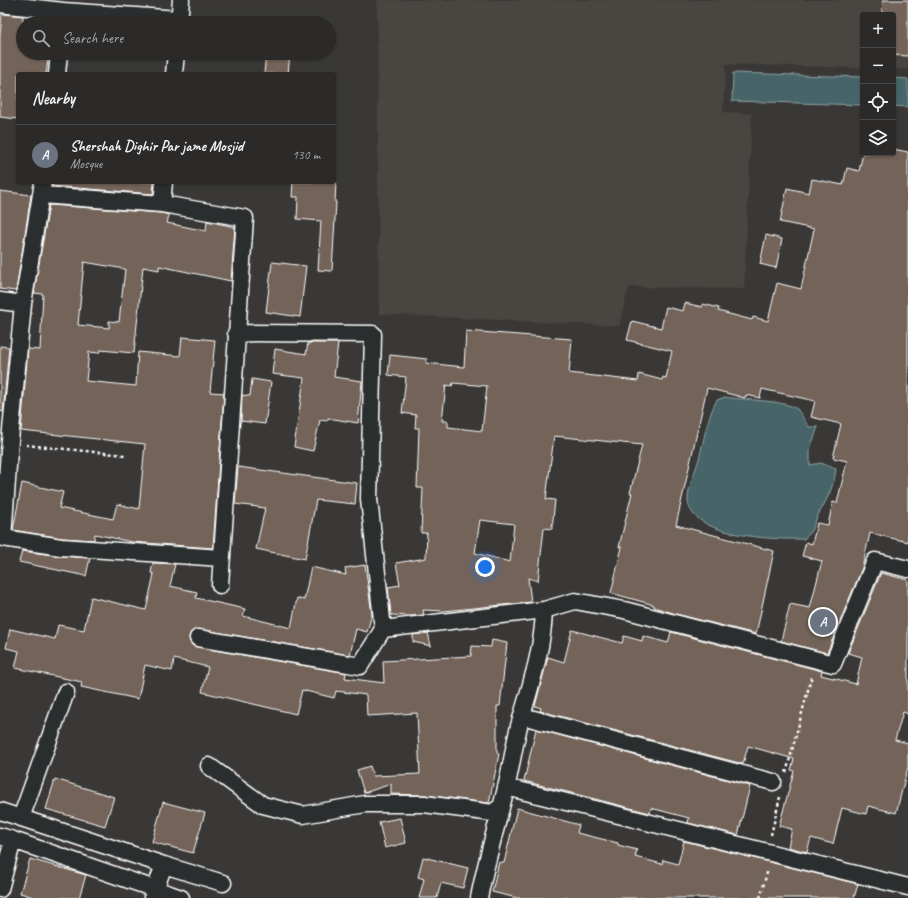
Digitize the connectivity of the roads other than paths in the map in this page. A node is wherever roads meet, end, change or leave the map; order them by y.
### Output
1 (181, 0) edge
2 (0, 4) edge
3 (58, 16) edge
4 (179, 16) edge
5 (58, 60) edge
6 (175, 60) edge
7 (57, 72) edge
8 (174, 72) edge
9 (164, 184) edge
10 (43, 188) edge
11 (162, 204) junction
12 (0, 301) edge
13 (23, 304) junction
14 (236, 333) junction
15 (221, 558) junction
16 (908, 569) edge
17 (220, 585) dead end
18 (544, 610) junction
19 (383, 629) junction
20 (198, 638) dead end
21 (66, 692) dead end
22 (522, 716) junction
23 (210, 766) dead end
24 (779, 785) road end
25 (506, 787) junction
26 (501, 806) junction
27 (0, 811) edge
28 (21, 818) junction
29 (6, 838) edge
30 (164, 865) junction
31 (223, 883) dead end
32 (908, 887) edge
33 (0, 889) edge
34 (154, 894) edge
35 (181, 898) edge
36 (479, 898) edge

1 - 4 street
2 - 3 street
5 - 7 street
6 - 8 street
9 - 11 street
10 - 11 street
10 - 13 street
11 - 14 street
12 - 13 street
13 - 15 street
14 - 15 street
14 - 19 street
15 - 17 street
16 - 18 street
18 - 19 street
18 - 22 street
19 - 20 street
21 - 28 street
22 - 24 street
22 - 25 street
23 - 26 street
25 - 26 street
25 - 32 street
26 - 36 street
27 - 28 street
28 - 30 street
29 - 33 street
29 - 34 street
30 - 31 street
30 - 34 street
34 - 35 street

